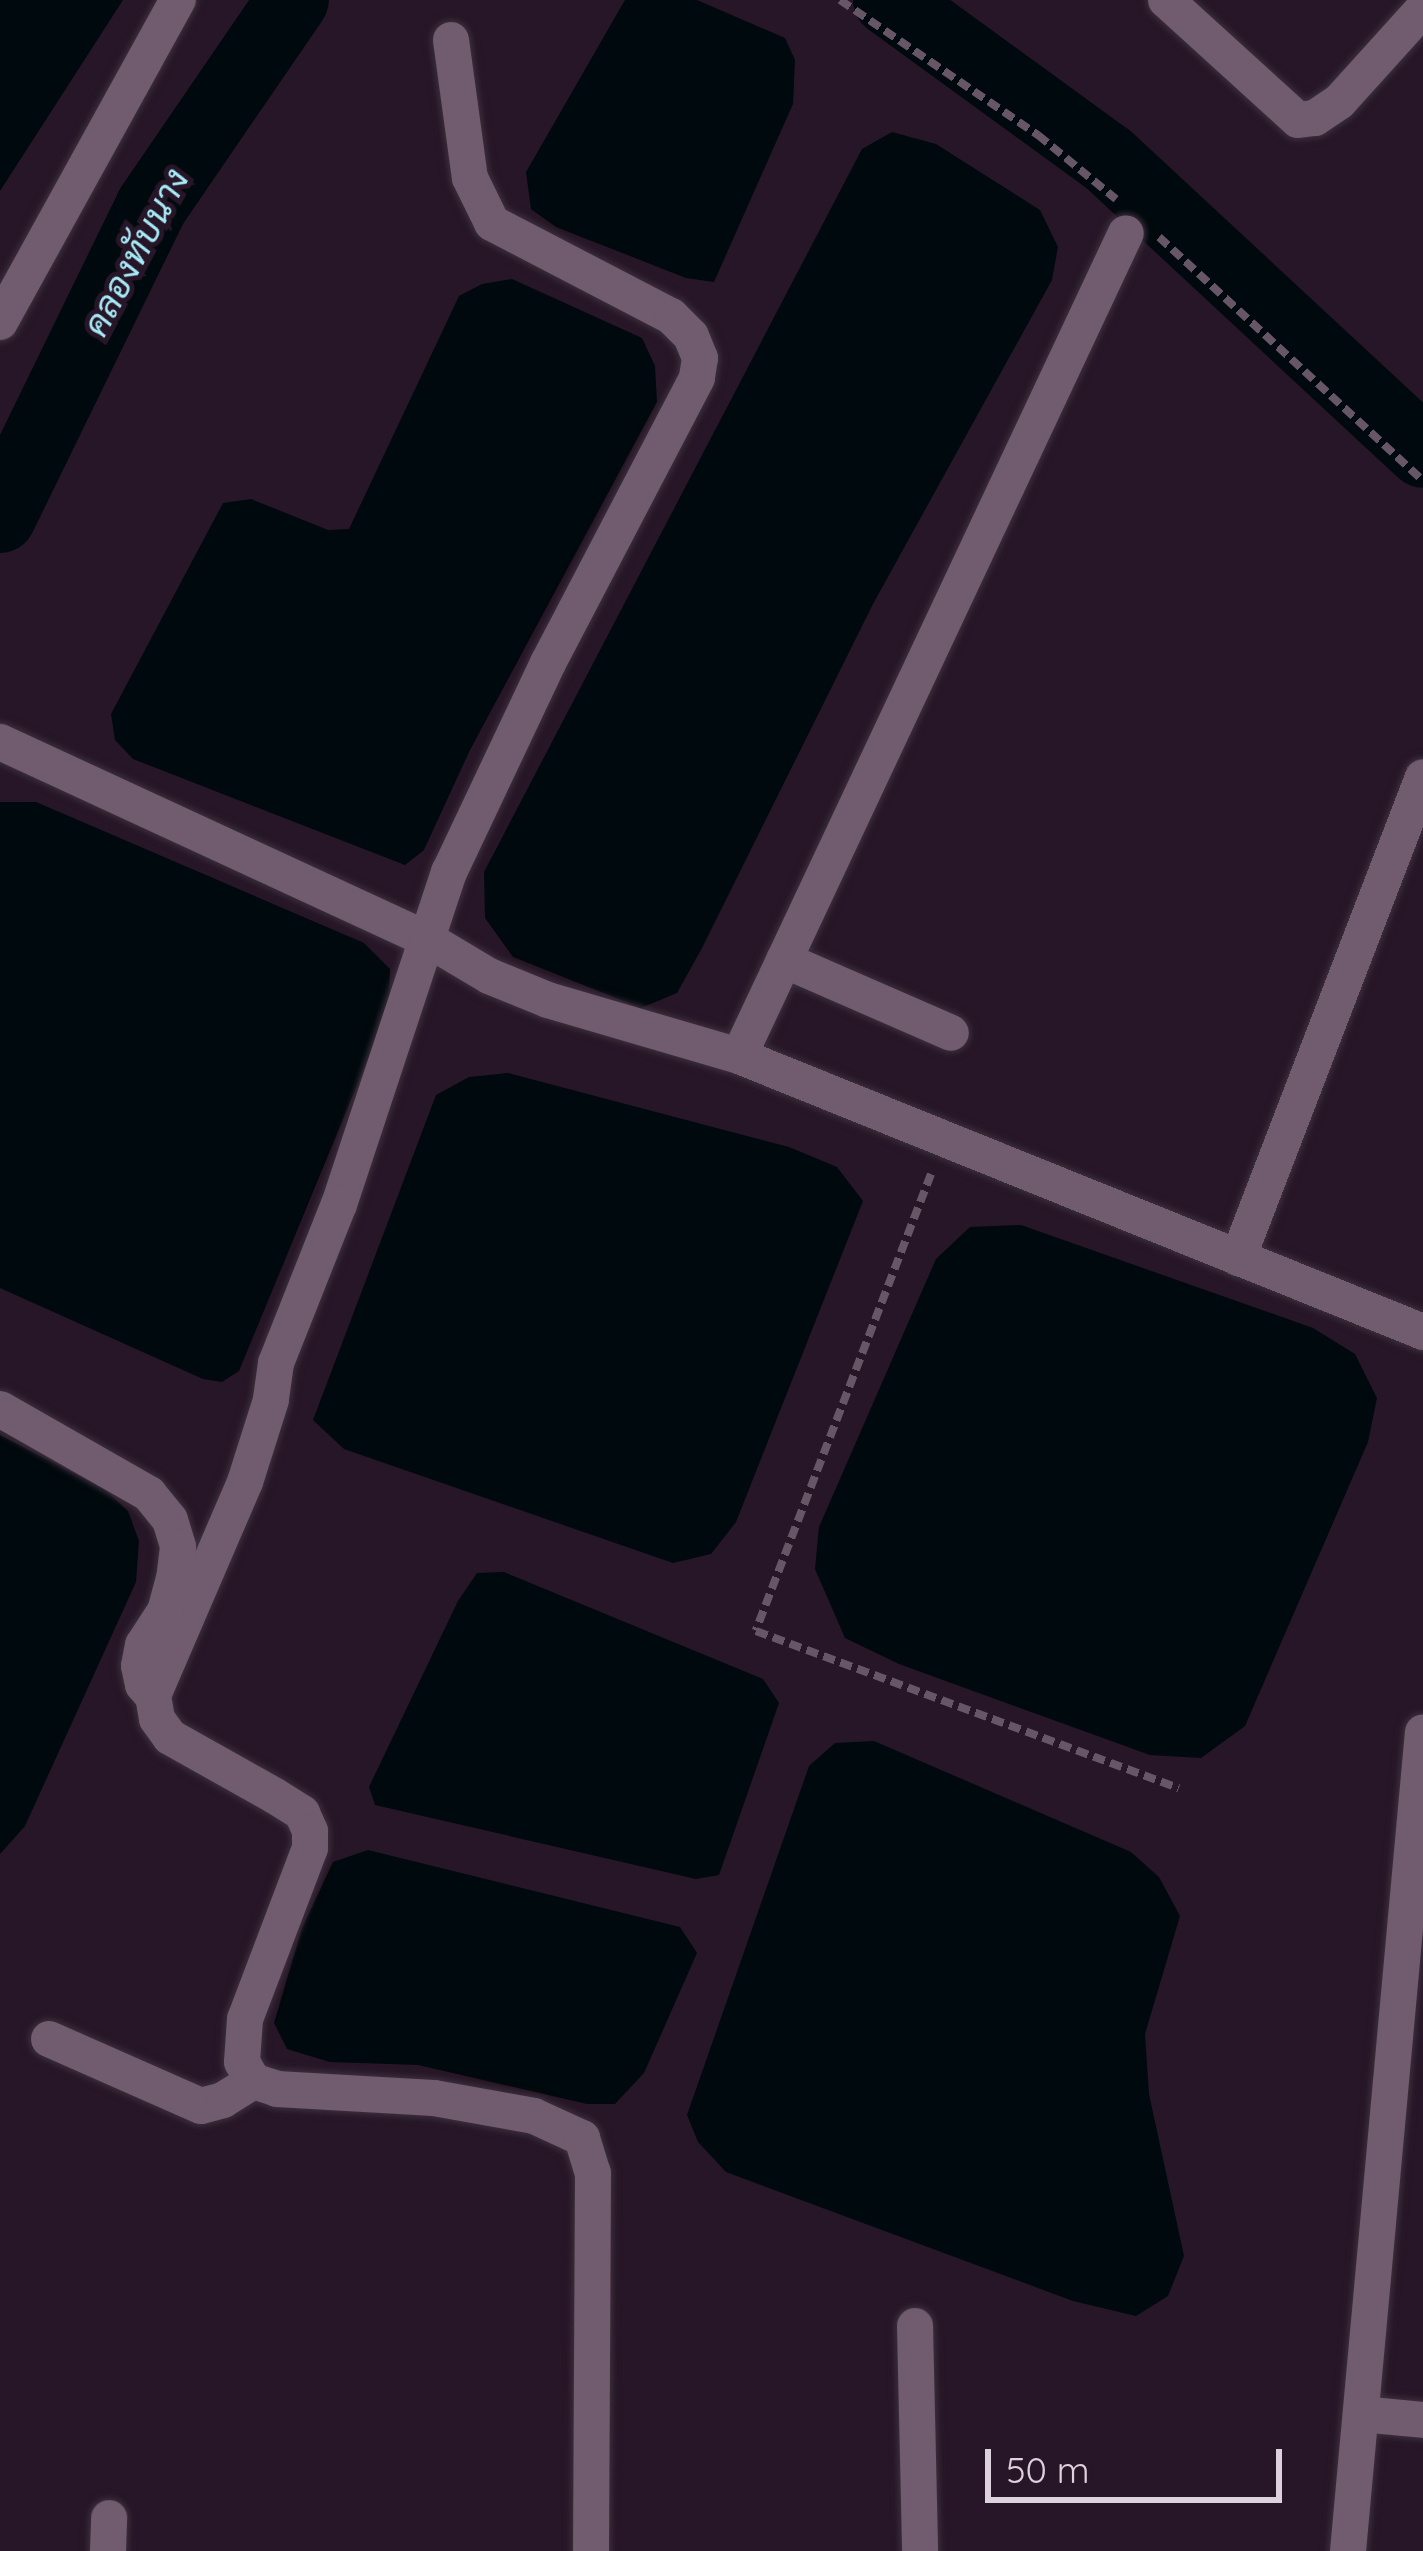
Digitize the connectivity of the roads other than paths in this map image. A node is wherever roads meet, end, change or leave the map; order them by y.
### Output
1 (178, 0) edge
2 (1166, 0) edge
3 (1423, 9) edge
4 (451, 40) dead end
5 (1126, 233) dead end
6 (0, 322) edge
7 (0, 742) edge
8 (1423, 777) edge
9 (427, 939) junction
10 (784, 960) junction
11 (950, 1033) dead end
12 (739, 1056) junction
13 (1238, 1258) junction
14 (1423, 1332) edge
15 (0, 1409) edge
16 (153, 1696) junction
17 (1423, 1732) edge
18 (1411, 1996) edge
19 (49, 2039) dead end
20 (253, 2081) junction
21 (915, 2326) dead end
22 (1361, 2414) junction
23 (1423, 2420) edge
24 (591, 2551) edge
25 (920, 2551) edge
26 (1348, 2551) edge

1 - 6 street
2 - 3 street
4 - 9 street
5 - 10 street
7 - 9 street
8 - 13 street
9 - 12 street
9 - 16 street
10 - 11 street
10 - 12 street
12 - 13 street
13 - 14 street
15 - 16 street
16 - 20 street
17 - 18 street
18 - 22 street
19 - 20 street
20 - 24 street
21 - 25 street
22 - 23 street
22 - 26 street

